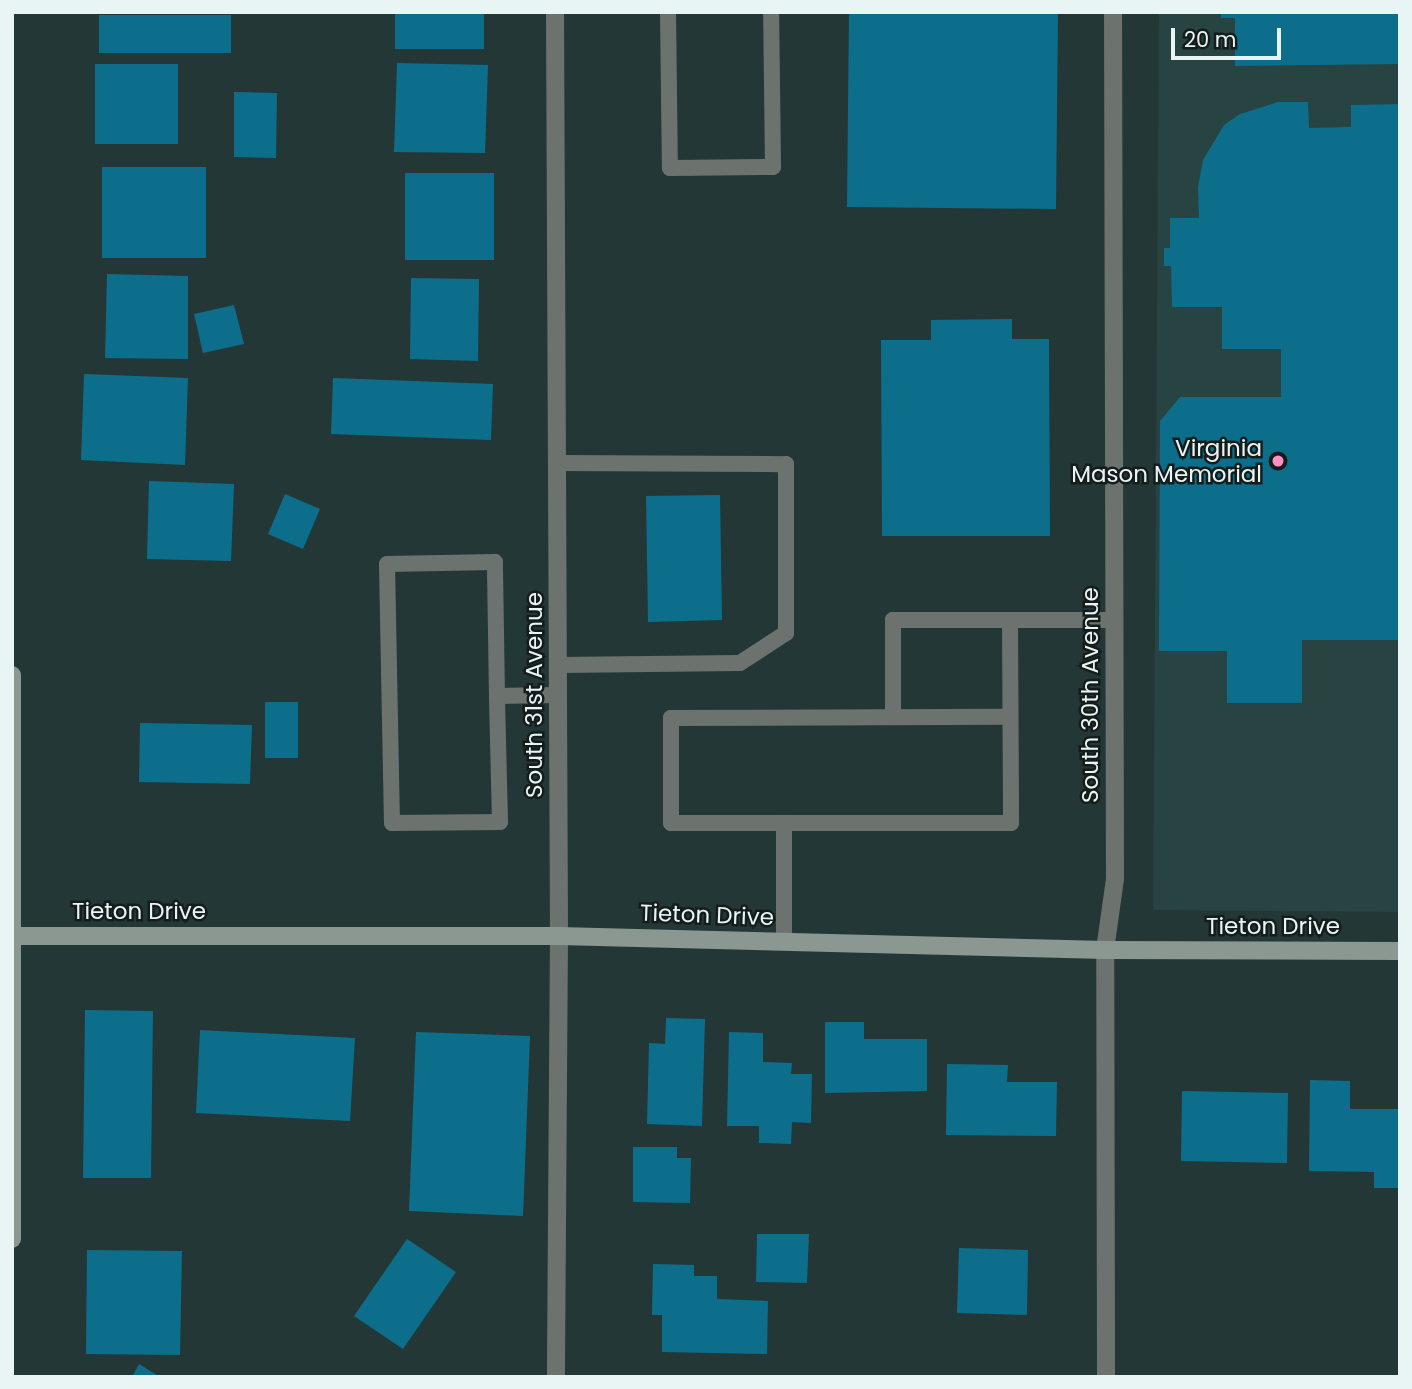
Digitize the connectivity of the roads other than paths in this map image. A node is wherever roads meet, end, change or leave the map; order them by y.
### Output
1 (555, 12) edge
2 (668, 12) edge
3 (771, 12) edge
4 (1113, 12) edge
5 (557, 463) junction
6 (1010, 620) junction
7 (1114, 620) junction
8 (558, 665) junction
9 (12, 675) edge
10 (558, 695) junction
11 (497, 696) junction
12 (892, 717) junction
13 (1010, 717) junction
14 (784, 823) junction
15 (13, 936) edge
16 (559, 936) junction
17 (784, 942) junction
18 (1105, 950) junction
19 (1400, 951) edge
20 (12, 1239) edge
21 (556, 1377) edge
22 (1106, 1377) edge

1 - 5 street, South 31st Avenue
2 - 3 lane
4 - 7 street, South 30th Avenue
5 - 8 street, South 31st Avenue
5 - 8 lane
6 - 7 lane
6 - 12 lane
6 - 13 lane
7 - 18 street, South 30th Avenue
8 - 10 street, South 31st Avenue
9 - 15 main road
10 - 11 lane
10 - 16 street, South 31st Avenue
11 - 11 lane
12 - 13 lane
12 - 14 lane
13 - 14 lane
14 - 17 lane
15 - 16 main road, Tieton Drive
15 - 20 main road
16 - 17 main road, Tieton Drive
16 - 21 street, South 31st Avenue
17 - 18 main road, Tieton Drive
18 - 19 main road, Tieton Drive
18 - 22 street, South 30th Avenue

